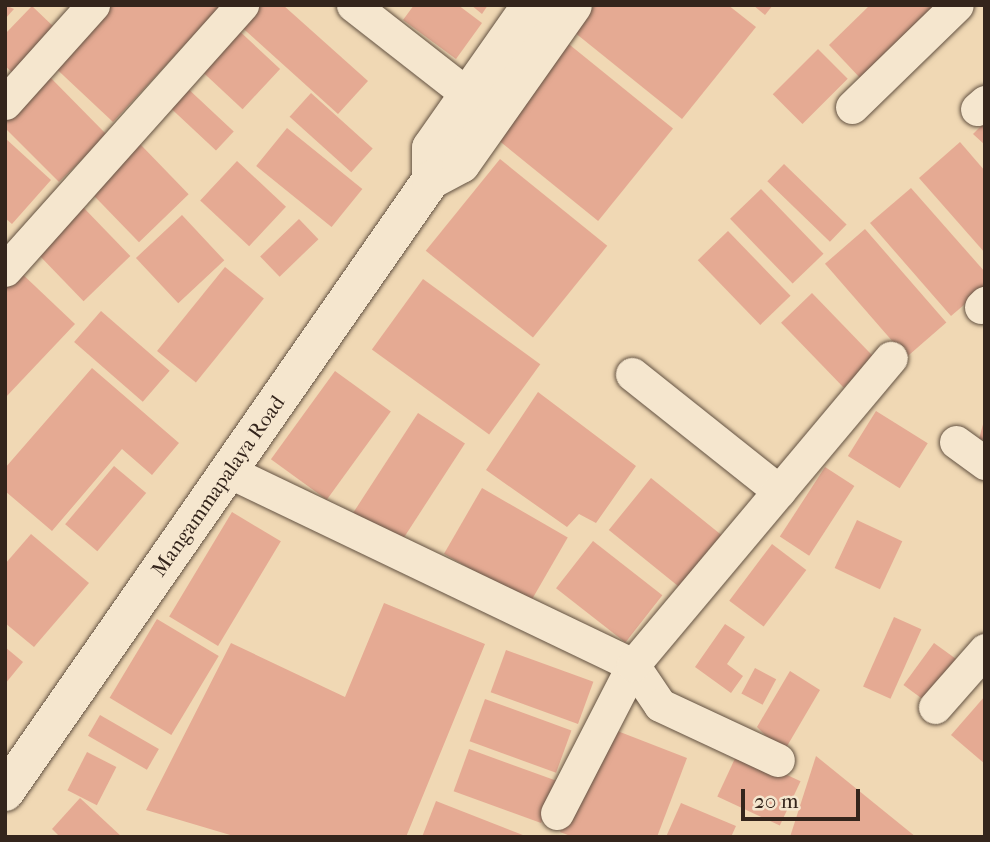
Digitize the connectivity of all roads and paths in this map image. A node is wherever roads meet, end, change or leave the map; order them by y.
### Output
1 (93, 5) edge
2 (242, 5) edge
3 (353, 5) edge
4 (531, 5) edge
5 (573, 5) edge
6 (957, 5) edge
7 (468, 95) junction
8 (5, 103) edge
9 (852, 107) dead end
10 (430, 180) junction
11 (5, 270) edge
12 (891, 358) dead end
13 (632, 374) dead end
14 (956, 442) dead end
15 (985, 463) edge
16 (228, 471) junction
17 (779, 491) junction
18 (985, 650) edge
19 (633, 665) junction
20 (934, 707) dead end
21 (778, 760) dead end
22 (5, 792) edge
23 (557, 813) dead end

1 - 8 street
2 - 11 street
3 - 7 street
4 - 7 main road
5 - 10 main road, Mangammapalaya Road
6 - 9 street
7 - 10 main road
10 - 16 main road, Mangammapalaya Road
12 - 17 street
13 - 17 street
14 - 15 street
16 - 19 street
16 - 22 main road, Mangammapalaya Road
17 - 19 street
18 - 20 street
19 - 21 street
19 - 23 street

